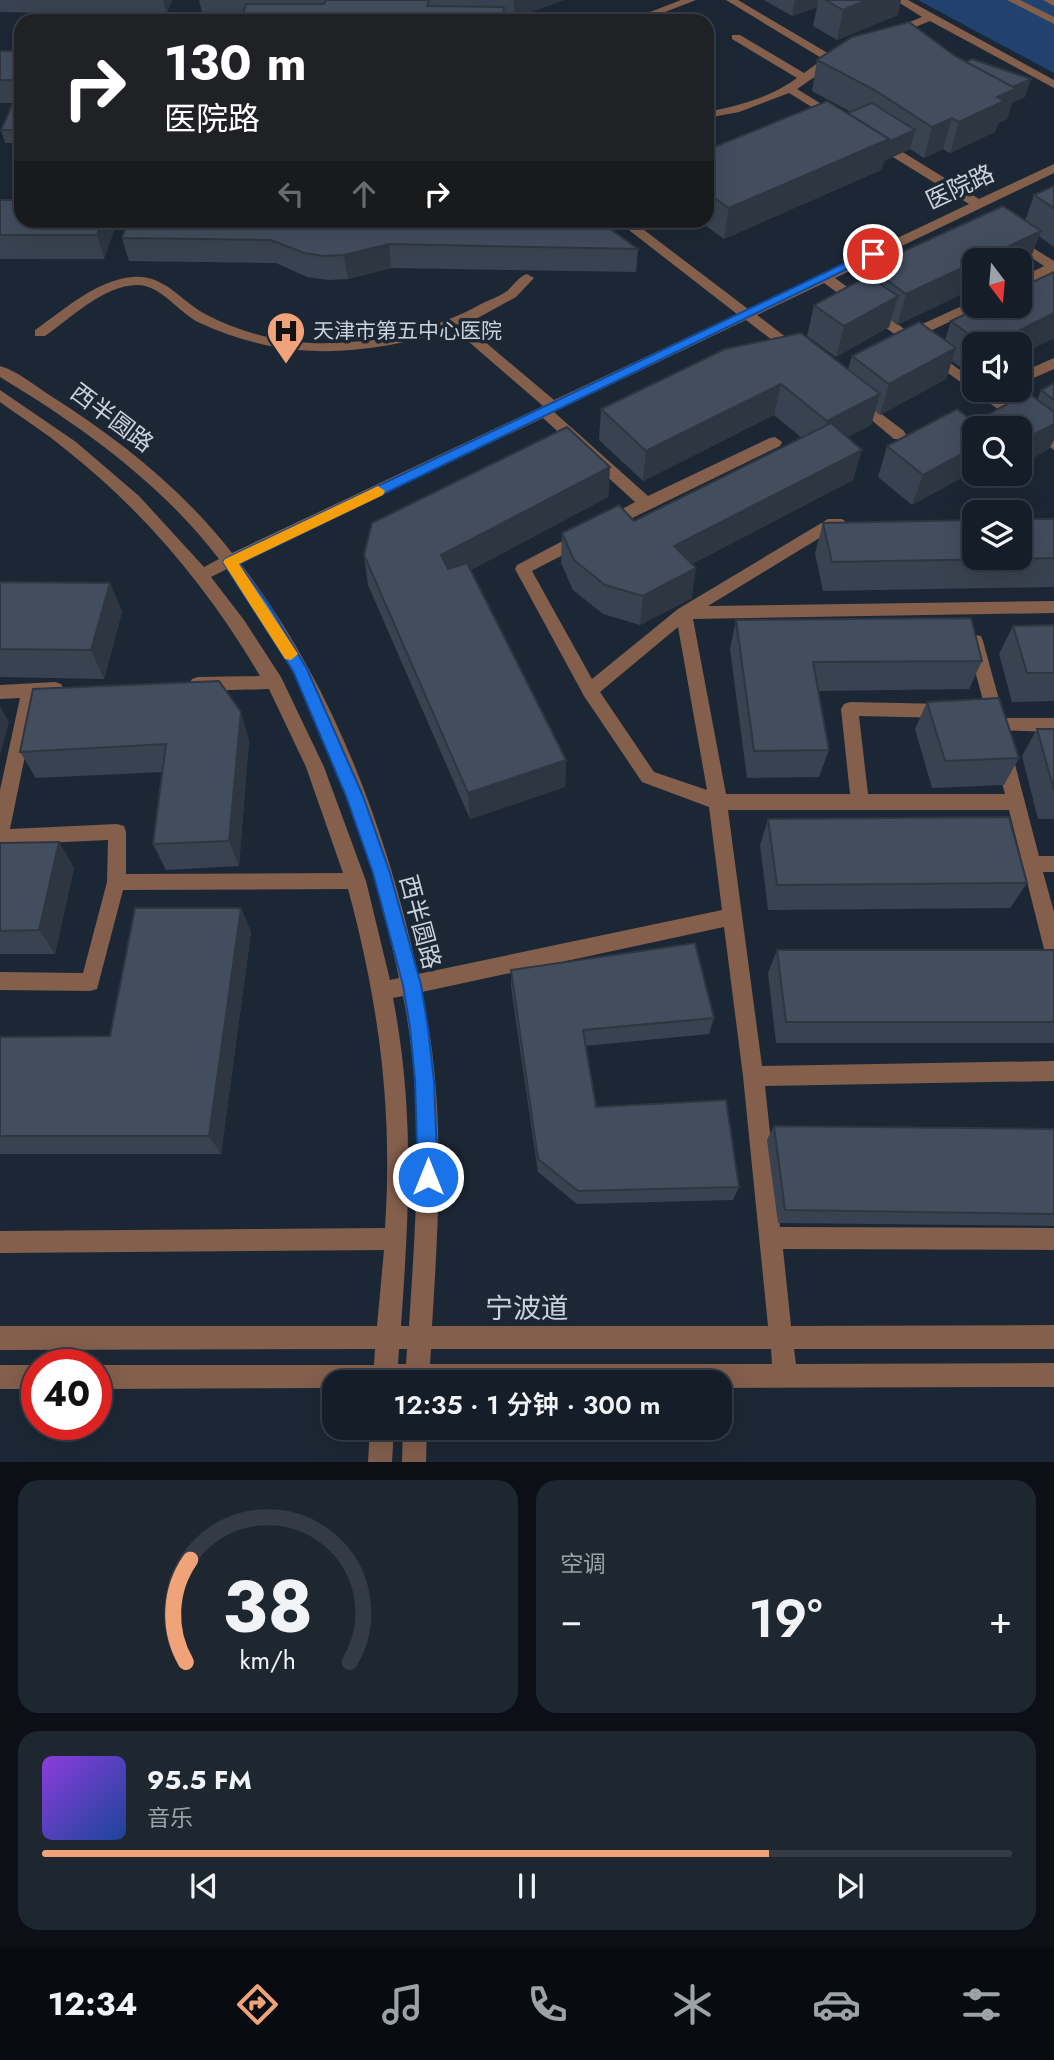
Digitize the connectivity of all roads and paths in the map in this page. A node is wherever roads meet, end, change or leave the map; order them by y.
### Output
1 (691, 0) edge
2 (731, 0) edge
3 (900, 0) edge
4 (1012, 0) edge
5 (1048, 0) edge
6 (1054, 3) edge
7 (652, 14) edge
8 (931, 17) junction
9 (1054, 21) edge
10 (736, 37) dead end
11 (881, 38) edge
12 (856, 48) edge
13 (830, 58) junction
14 (805, 78) junction
15 (1054, 85) edge
16 (790, 89) junction
17 (714, 114) edge
18 (846, 123) edge
19 (868, 136) edge
20 (1054, 168) edge
21 (975, 209) junction
22 (633, 228) edge
23 (1000, 230) edge
24 (1054, 267) edge
25 (825, 277) junction
26 (1032, 277) edge
27 (527, 278) edge
28 (962, 310) edge
29 (748, 315) junction
30 (456, 324) junction
31 (40, 332) dead end
32 (899, 340) junction
33 (809, 362) edge
34 (1054, 363) edge
35 (0, 371) edge
36 (1032, 373) edge
37 (962, 378) edge
38 (839, 386) edge
39 (0, 395) edge
40 (998, 402) edge
41 (548, 409) junction
42 (899, 435) dead end
43 (775, 442) dead end
44 (1054, 445) edge
45 (646, 503) junction
46 (855, 525) edge
47 (230, 562) junction
48 (203, 574) junction
49 (1054, 607) edge
50 (966, 608) junction
51 (684, 613) junction
52 (275, 682) junction
53 (180, 684) edge
54 (71, 689) edge
55 (30, 691) junction
56 (590, 691) junction
57 (0, 692) edge
58 (984, 715) junction
59 (1054, 725) edge
60 (718, 802) junction
61 (860, 802) junction
62 (1016, 802) junction
63 (0, 835) edge
64 (1032, 864) junction
65 (1054, 864) edge
66 (357, 881) junction
67 (116, 882) junction
68 (732, 917) junction
69 (1054, 949) edge
70 (0, 981) edge
71 (412, 985) junction
72 (383, 991) junction
73 (1054, 1071) edge
74 (753, 1076) junction
75 (771, 1238) junction
76 (1054, 1238) edge
77 (395, 1239) junction
78 (0, 1242) edge
79 (1054, 1337) edge
80 (0, 1338) edge
81 (387, 1338) junction
82 (420, 1338) junction
83 (782, 1338) junction
84 (385, 1370) edge
85 (418, 1370) edge
86 (786, 1374) junction
87 (732, 1375) edge
88 (1054, 1375) edge
89 (0, 1377) edge
90 (21, 1377) edge
91 (112, 1377) edge
92 (322, 1379) edge
93 (381, 1440) edge
94 (415, 1440) edge
95 (380, 1461) edge
96 (414, 1461) edge

1 - 7 street
2 - 13 street
3 - 8 street
4 - 9 street
5 - 6 street
8 - 11 street
8 - 15 street
10 - 14 street
12 - 13 street
13 - 14 street
14 - 16 street
16 - 17 street
16 - 18 street
19 - 21 street
20 - 21 street, 医院路
21 - 25 street, 医院路
22 - 29 street
23 - 24 street
24 - 26 street
25 - 29 street, 医院路
25 - 32 street
27 - 30 street
28 - 32 street
29 - 33 street
29 - 41 street, 医院路
30 - 31 street
30 - 41 street
32 - 37 street
34 - 36 street
35 - 47 street, 西半圆路
38 - 42 street
39 - 48 street, 西半圆路
40 - 44 street
41 - 45 street
41 - 47 street, 医院路
43 - 45 street
45 - 56 street
46 - 51 street
47 - 48 street, 医院路
47 - 71 street, 西半圆路
48 - 52 street, 西半圆路
49 - 50 street
50 - 51 street
50 - 58 street
51 - 56 street
51 - 60 street
52 - 53 street
52 - 66 street, 西半圆路
54 - 55 street
55 - 57 street
55 - 63 street
56 - 60 street
58 - 59 street
58 - 61 street
58 - 62 street
60 - 61 street
60 - 68 street
61 - 62 street
62 - 64 street
63 - 67 street
64 - 65 street
64 - 69 street
66 - 67 street
66 - 72 street, 西半圆路
67 - 70 street
68 - 71 street
68 - 74 street
71 - 72 street
71 - 82 street, 西半圆路
72 - 77 street, 西半圆路
73 - 74 street
74 - 75 street
75 - 76 street
75 - 83 street
77 - 78 street
77 - 81 street, 西半圆路
79 - 83 street, 宁波道
80 - 81 street, 宁波道
81 - 82 street, 宁波道
81 - 84 street, 西半圆路
82 - 83 street, 宁波道
82 - 85 street, 西半圆路
83 - 86 street
86 - 87 street
86 - 88 street
89 - 90 street
91 - 92 street
93 - 95 street
94 - 96 street

